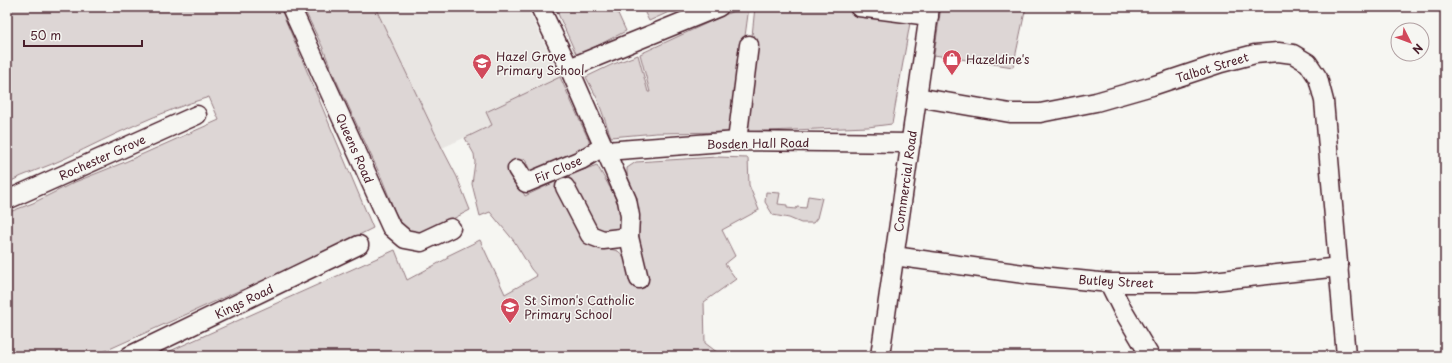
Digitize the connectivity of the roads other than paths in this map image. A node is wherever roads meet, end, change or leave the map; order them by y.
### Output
1 (291, 7) edge
2 (540, 7) edge
3 (719, 7) edge
4 (859, 7) edge
5 (930, 12) edge
6 (749, 45) dead end
7 (570, 68) junction
8 (917, 97) junction
9 (197, 115) dead end
10 (737, 141) junction
11 (911, 143) junction
12 (605, 148) junction
13 (517, 169) dead end
14 (565, 187) dead end
15 (7, 200) edge
16 (451, 228) dead end
17 (629, 237) junction
18 (359, 245) dead end
19 (894, 256) junction
20 (1338, 267) junction
21 (640, 279) dead end
22 (1110, 283) junction
23 (883, 354) edge
24 (129, 356) edge
25 (1150, 356) edge
26 (1346, 356) edge

1 - 16 street, Queens Road
2 - 7 street
3 - 7 street
4 - 5 street
5 - 8 street, Commercial Road
6 - 10 street
7 - 12 street
8 - 11 street, Commercial Road
8 - 20 street, Talbot Street
9 - 15 street, Rochester Grove
10 - 11 street, Bosden Hall Road
10 - 12 street, Bosden Hall Road
11 - 19 street, Commercial Road
12 - 13 street, Fir Close
12 - 17 street
14 - 17 street
17 - 21 street
18 - 24 street, Kings Road
19 - 22 street, Butley Street
19 - 23 street, Commercial Road
20 - 22 street, Butley Street
20 - 26 street, Talbot Street
22 - 25 street

